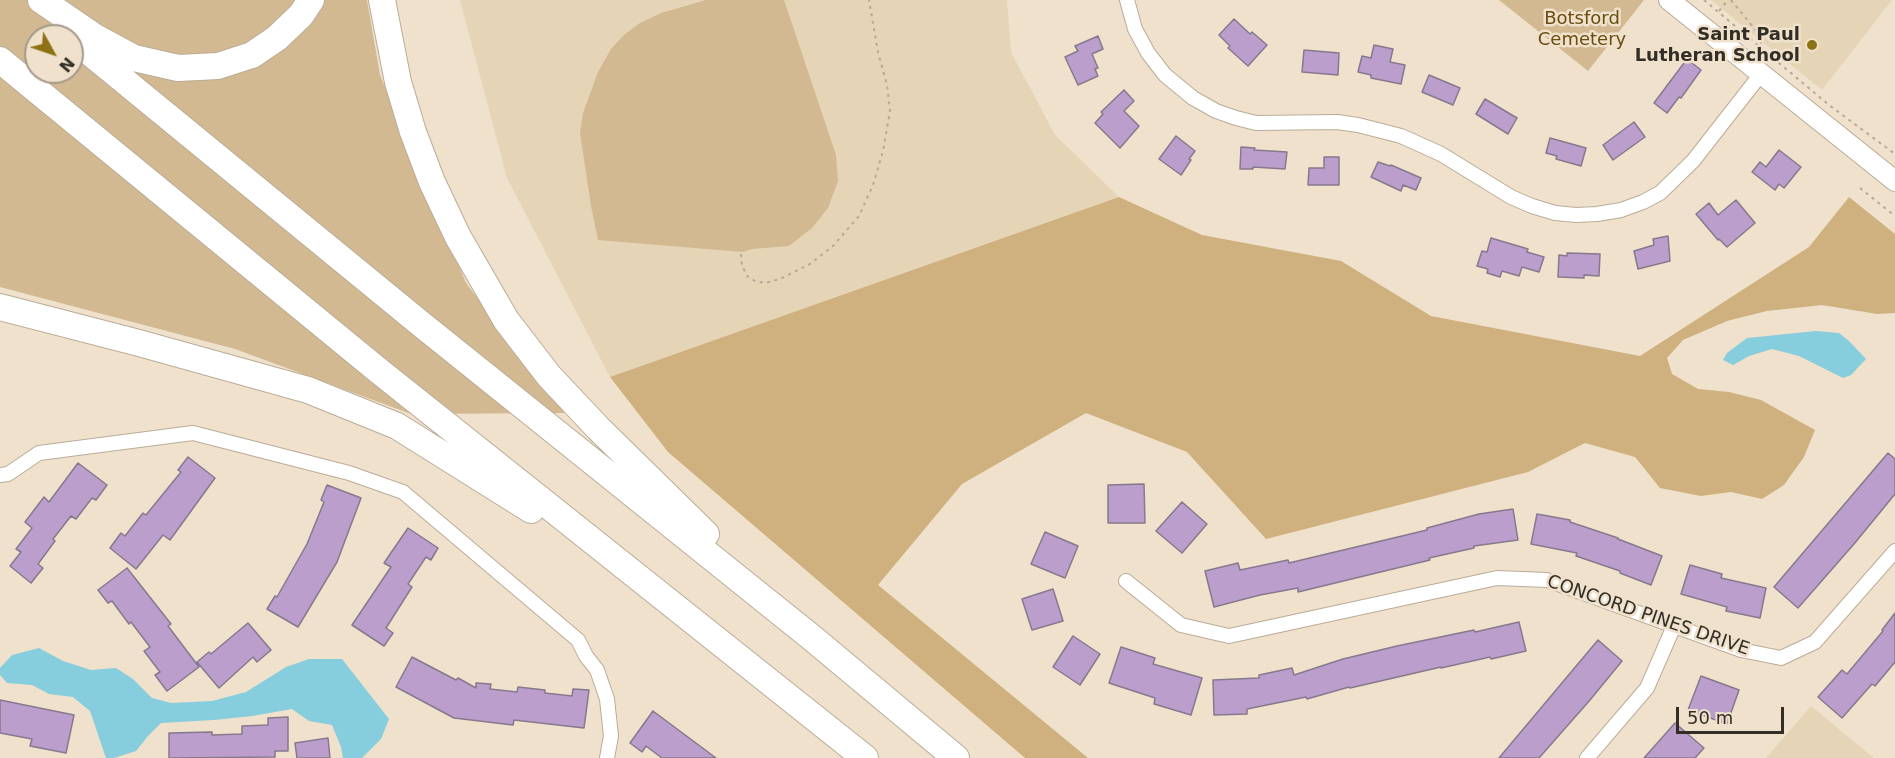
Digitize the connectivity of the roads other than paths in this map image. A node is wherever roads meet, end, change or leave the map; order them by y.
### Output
1 (26, 0) edge
2 (41, 0) edge
3 (311, 0) edge
4 (382, 0) edge
5 (1127, 0) edge
6 (1669, 0) edge
7 (55, 24) edge
8 (84, 48) edge
9 (0, 60) edge
10 (1761, 74) junction
11 (1895, 181) edge
12 (0, 307) edge
13 (0, 475) edge
14 (1895, 551) edge
15 (634, 575) junction
16 (1126, 581) dead end
17 (1674, 626) junction
18 (811, 637) junction
19 (607, 758) edge
20 (865, 758) edge
21 (956, 758) edge
22 (1587, 758) edge

1 - 7 highway
2 - 3 highway
4 - 18 highway
5 - 10 street
6 - 10 street
8 - 18 highway
9 - 15 highway
10 - 11 street
12 - 15 highway
13 - 19 street
14 - 17 street, CONCORD PINES DRIVE
15 - 20 highway
16 - 17 street, CONCORD PINES DRIVE
17 - 22 street
18 - 21 highway

